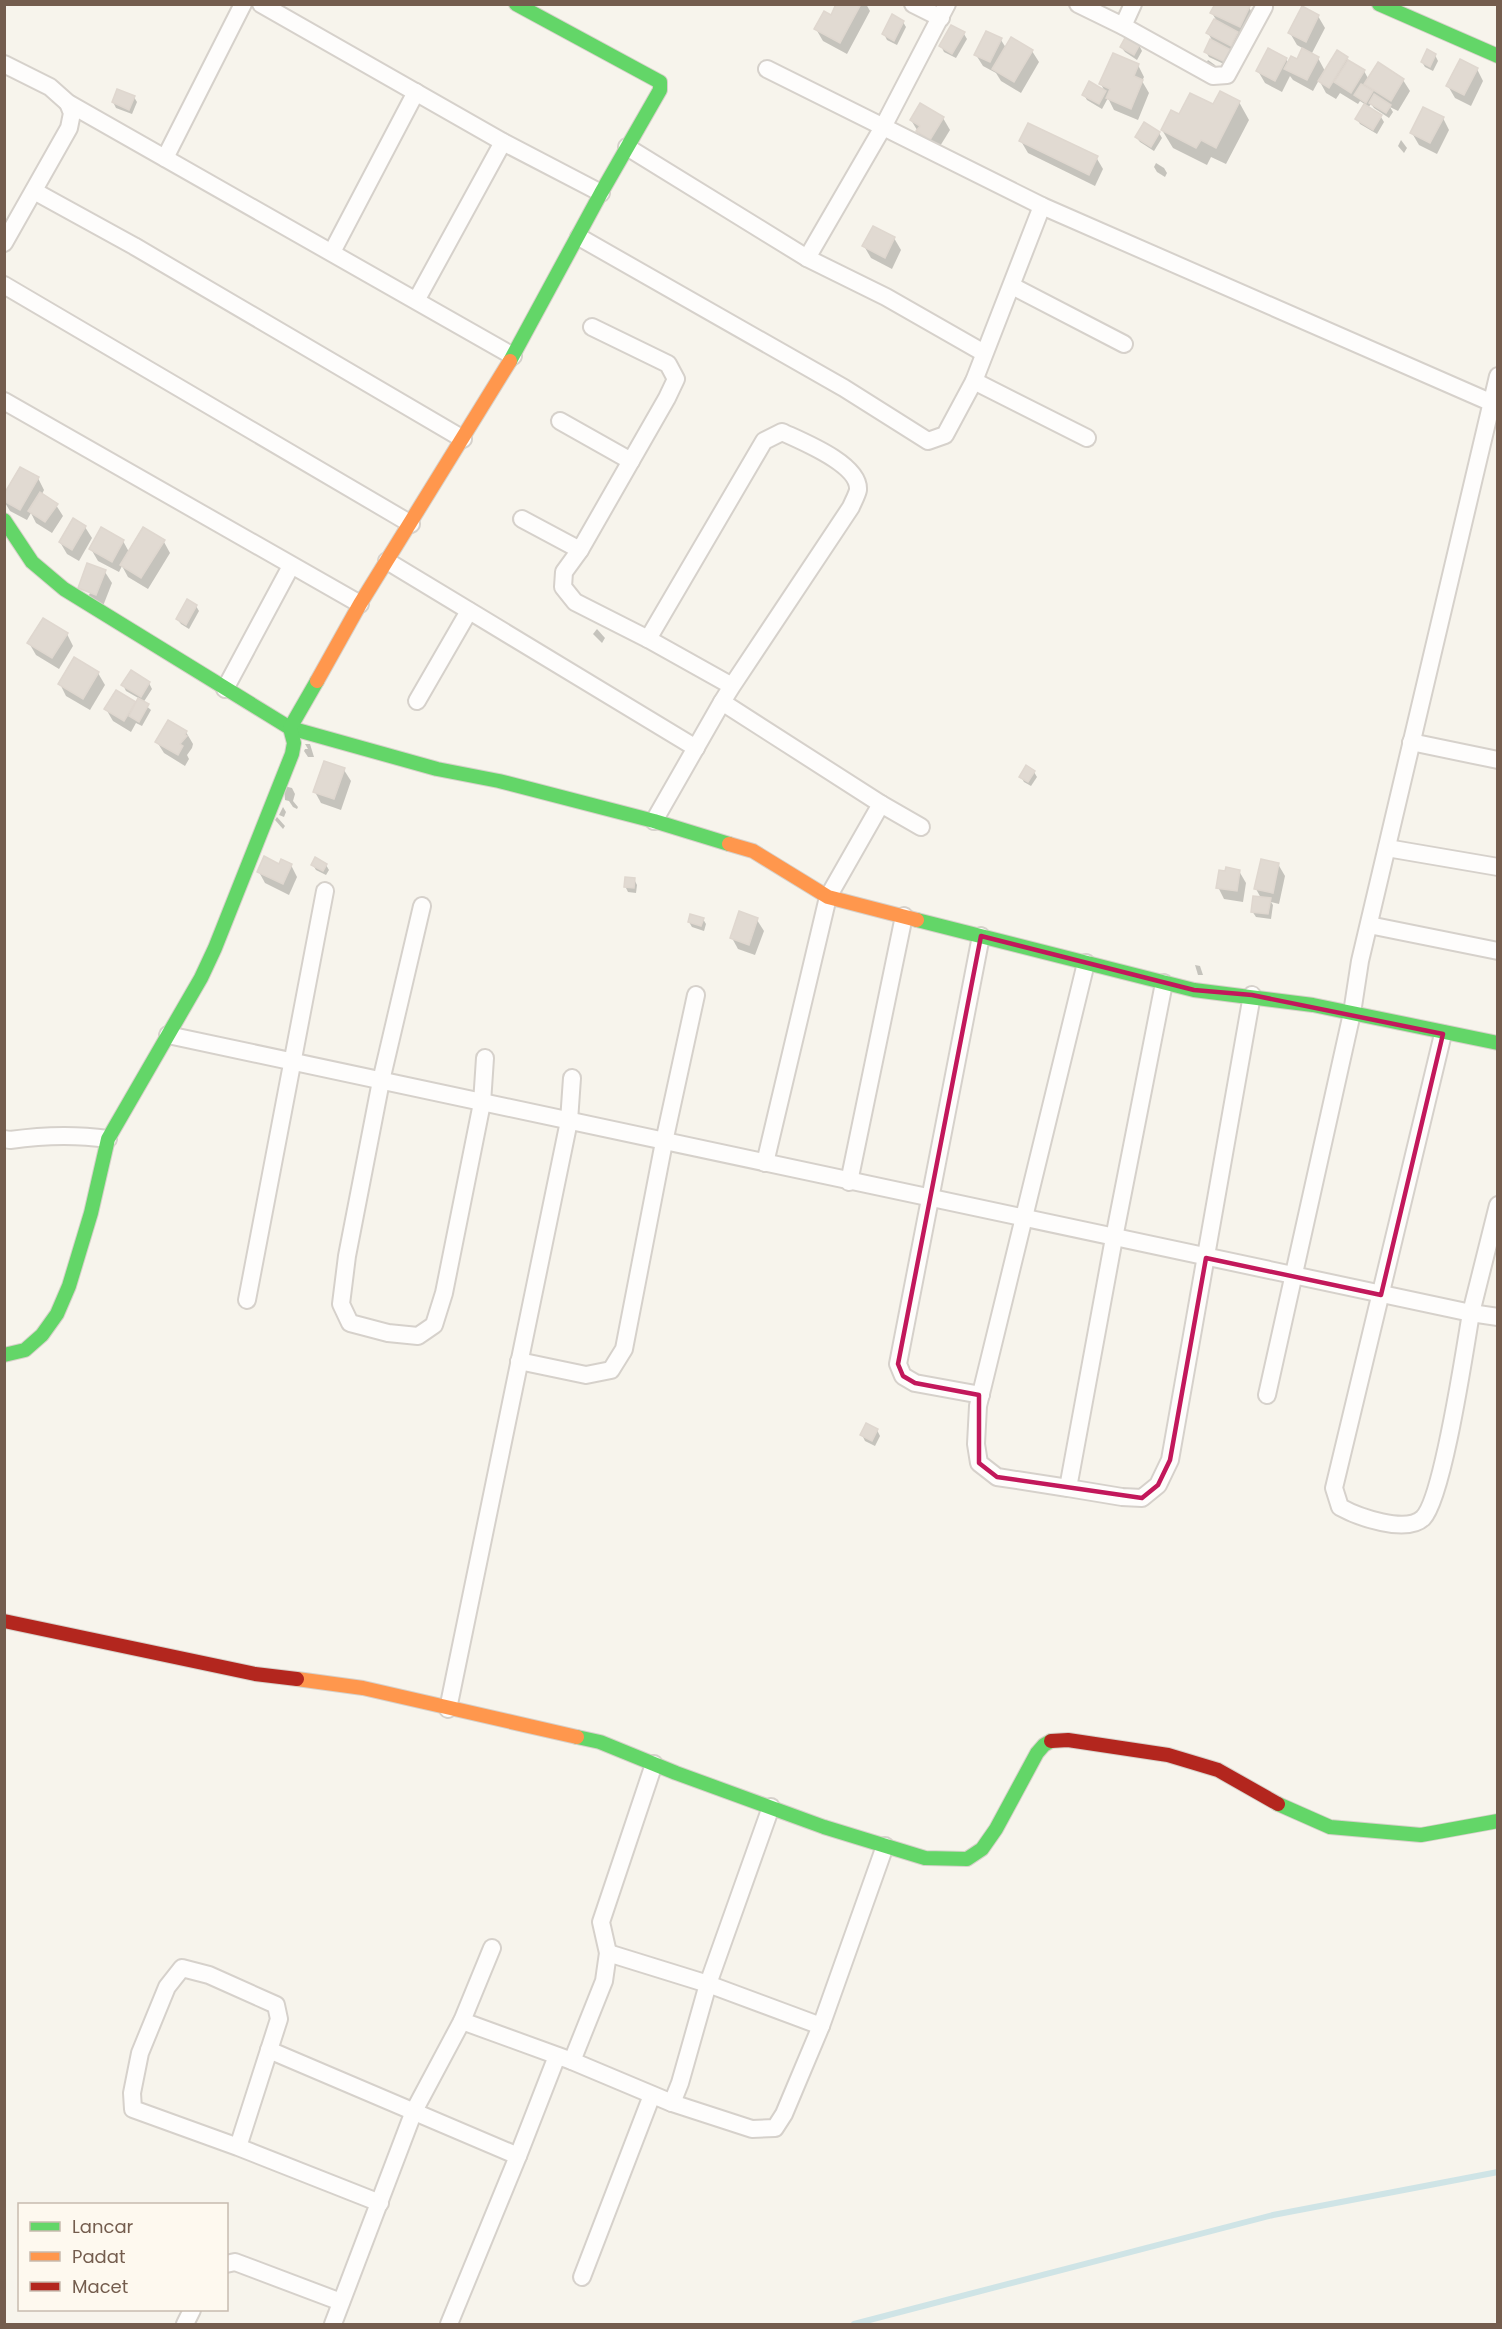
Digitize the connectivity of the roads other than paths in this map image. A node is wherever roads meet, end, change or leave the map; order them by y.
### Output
1 (243, 4) edge
2 (261, 4) edge
3 (516, 4) edge
4 (913, 4) edge
5 (1078, 4) edge
6 (1132, 4) edge
7 (1379, 4) edge
8 (1263, 7) dead end
9 (944, 11) edge
10 (1123, 26) junction
11 (1497, 56) edge
12 (4, 64) edge
13 (767, 69) dead end
14 (416, 92) junction
15 (68, 103) junction
16 (882, 127) junction
17 (503, 142) junction
18 (627, 147) junction
19 (165, 158) junction
20 (34, 191) junction
21 (601, 193) junction
22 (1042, 206) junction
23 (579, 237) junction
24 (4, 243) edge
25 (332, 252) junction
26 (807, 258) junction
27 (4, 285) edge
28 (1012, 286) junction
29 (417, 299) junction
30 (592, 327) dead end
31 (1124, 344) dead end
32 (984, 353) junction
33 (513, 356) junction
34 (1497, 376) edge
35 (974, 381) junction
36 (4, 401) edge
37 (1490, 402) junction
38 (560, 421) dead end
39 (1087, 438) dead end
40 (463, 439) junction
41 (631, 461) junction
42 (522, 519) dead end
43 (4, 520) edge
44 (411, 524) junction
45 (580, 550) junction
46 (387, 561) junction
47 (291, 566) junction
48 (360, 604) junction
49 (469, 611) junction
50 (648, 639) junction
51 (732, 686) junction
52 (225, 689) junction
53 (417, 701) dead end
54 (722, 702) junction
55 (290, 728) junction
56 (1411, 742) junction
57 (696, 748) junction
58 (1497, 760) edge
59 (881, 804) junction
60 (654, 821) junction
61 (921, 827) dead end
62 (1387, 848) junction
63 (1497, 867) edge
64 (326, 891) dead end
65 (828, 897) junction
66 (422, 906) dead end
67 (904, 916) junction
68 (1369, 926) junction
69 (981, 936) junction
70 (1497, 951) edge
71 (1086, 963) junction
72 (1164, 983) junction
73 (696, 995) dead end
74 (1252, 995) junction
75 (1352, 1013) junction
76 (1443, 1034) junction
77 (168, 1035) junction
78 (1497, 1043) edge
79 (485, 1058) dead end
80 (292, 1062) junction
81 (572, 1078) dead end
82 (381, 1081) junction
83 (482, 1103) junction
84 (569, 1121) junction
85 (4, 1139) edge
86 (108, 1139) junction
87 (664, 1142) junction
88 (765, 1163) junction
89 (849, 1182) junction
90 (930, 1199) junction
91 (1497, 1205) edge
92 (1023, 1219) junction
93 (1114, 1238) junction
94 (1206, 1258) junction
95 (1293, 1277) junction
96 (1381, 1295) junction
97 (247, 1300) dead end
98 (1471, 1313) junction
99 (1497, 1317) edge
100 (4, 1355) edge
101 (519, 1361) junction
102 (981, 1395) junction
103 (1267, 1395) dead end
104 (1068, 1488) junction
105 (4, 1621) edge
106 (448, 1708) junction
107 (654, 1764) junction
108 (771, 1807) junction
109 (1497, 1821) edge
110 (885, 1846) junction
111 (492, 1948) dead end
112 (608, 1953) junction
113 (708, 1984) junction
114 (462, 2021) junction
115 (821, 2026) junction
116 (269, 2050) junction
117 (564, 2059) junction
118 (652, 2095) junction
119 (672, 2103) junction
120 (414, 2111) junction
121 (238, 2147) junction
122 (518, 2156) junction
123 (380, 2203) junction
124 (228, 2264) edge
125 (582, 2277) dead end
126 (341, 2302) junction
127 (192, 2311) edge
128 (185, 2325) edge
129 (333, 2325) edge
130 (448, 2325) edge

1 - 19 street
2 - 14 street
3 - 18 street
4 - 9 street
5 - 10 street
6 - 10 street
7 - 11 street
8 - 10 street
9 - 16 street
12 - 15 street
13 - 16 street
14 - 17 street
14 - 25 street
15 - 19 street
15 - 20 street
16 - 22 street
16 - 26 street
17 - 21 street
17 - 29 street
18 - 21 street
18 - 26 street
19 - 25 street
20 - 24 street
20 - 40 street
21 - 23 street
22 - 28 street
22 - 37 street
23 - 33 street
23 - 35 street
25 - 29 street
26 - 32 street
27 - 44 street
28 - 31 street
28 - 32 street
29 - 33 street
30 - 41 street
32 - 35 street
33 - 40 street
34 - 37 street
35 - 39 street
36 - 47 street
37 - 56 street
38 - 41 street
40 - 44 street
41 - 45 street
42 - 45 street
43 - 52 street
44 - 46 street
45 - 50 street
46 - 48 street
46 - 49 street
47 - 48 street
47 - 52 street
48 - 55 street
49 - 53 street
49 - 57 street
50 - 51 street
50 - 51 street
51 - 54 street
52 - 55 street
54 - 57 street
54 - 59 street
55 - 60 street
55 - 77 street
56 - 58 street
56 - 62 street
57 - 60 street
59 - 61 street
59 - 65 street
60 - 65 street
62 - 63 street
62 - 68 street
64 - 80 street
65 - 67 street
65 - 88 street
66 - 82 street
67 - 69 street
67 - 89 street
68 - 70 street
68 - 75 street
69 - 71 street
69 - 90 street
71 - 72 street
71 - 92 street
72 - 74 street
72 - 93 street
73 - 87 street
74 - 75 street
74 - 94 street
75 - 76 street
75 - 95 street
76 - 78 street
76 - 96 street
77 - 80 street
77 - 86 street
79 - 83 street
80 - 82 street
80 - 97 street
81 - 84 street
82 - 83 street
82 - 83 street
83 - 84 street
84 - 87 street
84 - 101 street
85 - 86 street
86 - 100 street
87 - 88 street
87 - 101 street
88 - 89 street
89 - 90 street
90 - 92 street
90 - 102 street
91 - 98 street
92 - 93 street
92 - 102 street
93 - 94 street
93 - 104 street
94 - 95 street
94 - 104 street
95 - 96 street
95 - 103 street
96 - 98 street
96 - 98 street
98 - 99 street
101 - 106 street
102 - 104 street
105 - 106 street
106 - 107 street
107 - 108 street
107 - 112 street
108 - 110 street
108 - 113 street
109 - 110 street
110 - 115 street
111 - 114 street
112 - 113 street
112 - 117 street
113 - 115 street
113 - 119 street
114 - 117 street
114 - 120 street
115 - 119 street
116 - 120 street
116 - 121 street
116 - 121 street
117 - 118 street
117 - 122 street
118 - 119 street
118 - 125 street
120 - 122 street
120 - 123 street
121 - 123 street
122 - 130 street
123 - 126 street
124 - 126 street
126 - 129 street
127 - 128 street

